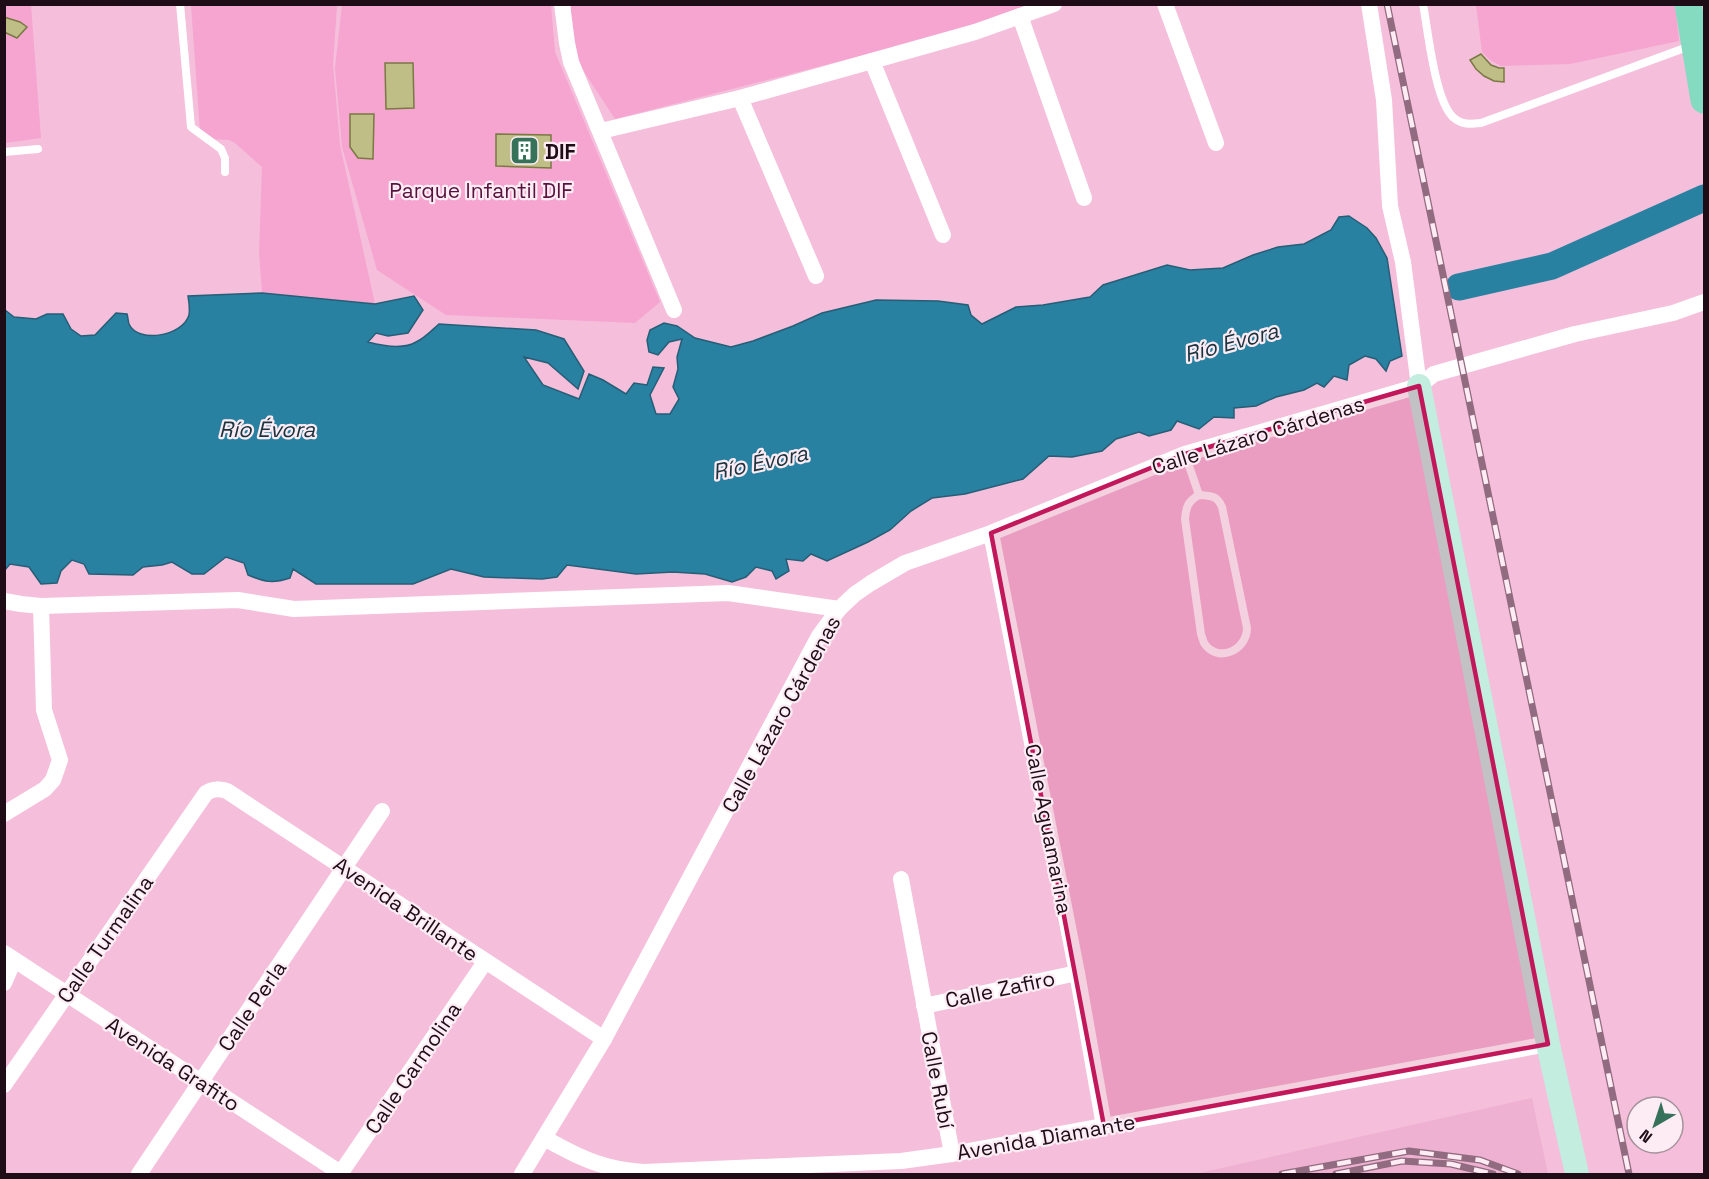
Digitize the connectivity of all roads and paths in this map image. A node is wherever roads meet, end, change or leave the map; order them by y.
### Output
1 (180, 4) edge
2 (562, 4) edge
3 (1054, 4) edge
4 (1165, 4) edge
5 (1369, 4) edge
6 (1423, 4) edge
7 (1688, 4) edge
8 (1020, 16) junction
9 (1704, 41) edge
10 (872, 61) junction
11 (740, 98) junction
12 (1704, 100) edge
13 (601, 131) junction
14 (1216, 143) dead end
15 (38, 149) dead end
16 (4, 152) edge
17 (225, 172) dead end
18 (1084, 198) dead end
19 (943, 235) dead end
20 (816, 276) dead end
21 (1704, 302) edge
22 (674, 310) dead end
23 (1419, 386) junction
24 (1185, 454) junction
25 (1199, 495) junction
26 (991, 533) junction
27 (4, 601) edge
28 (41, 606) junction
29 (839, 609) junction
30 (206, 793) joint
31 (382, 811) dead end
32 (4, 814) edge
33 (344, 868) junction
34 (901, 879) dead end
35 (9, 957) edge
36 (485, 962) junction
37 (1077, 973) junction
38 (4, 983) edge
39 (67, 994) junction
40 (924, 1006) junction
41 (604, 1040) junction
42 (1548, 1044) junction
43 (201, 1082) junction
44 (4, 1085) edge
45 (1104, 1126) junction
46 (544, 1138) junction
47 (952, 1154) junction
48 (644, 1173) edge
49 (139, 1174) edge
50 (341, 1174) edge
51 (522, 1174) edge
52 (1577, 1174) edge

1 - 17 lane
2 - 13 street
3 - 8 street
4 - 14 street
5 - 23 street
6 - 9 lane
7 - 12 main road
8 - 10 street
8 - 18 street
10 - 11 street
10 - 19 street
11 - 13 street
11 - 20 street
13 - 22 street
15 - 16 lane
21 - 23 street, Calle Lázaro Cárdenas
23 - 24 street, Calle Lázaro Cárdenas
23 - 42 street
24 - 25 lane
24 - 26 street, Calle Lázaro Cárdenas
25 - 25 lane
26 - 29 street, Calle Lázaro Cárdenas
26 - 37 street, Calle Aguamarina
27 - 28 street
28 - 29 street
28 - 32 street
29 - 41 street, Calle Lázaro Cárdenas
30 - 33 street, Avenida Brillante
30 - 39 street, Calle Turmalina
31 - 33 street, Calle Perla
33 - 36 street, Avenida Brillante
33 - 43 street, Calle Perla
34 - 40 street, Calle Rubí
35 - 38 street
35 - 39 street, Avenida Grafito
36 - 41 street, Avenida Brillante
36 - 50 street, Calle Carmolina
37 - 40 street, Calle Zafiro
37 - 45 street, Calle Aguamarina
39 - 43 street, Avenida Grafito
39 - 44 street, Calle Turmalina
40 - 47 street, Calle Rubí
41 - 46 street, Calle Lázaro Cárdenas
42 - 45 street, Avenida Diamante
42 - 52 street
43 - 49 street, Calle Perla
43 - 50 street, Avenida Grafito
45 - 47 street, Avenida Diamante
46 - 48 street, Avenida Diamante
46 - 51 street, Calle Lázaro Cárdenas
47 - 48 street, Avenida Diamante

